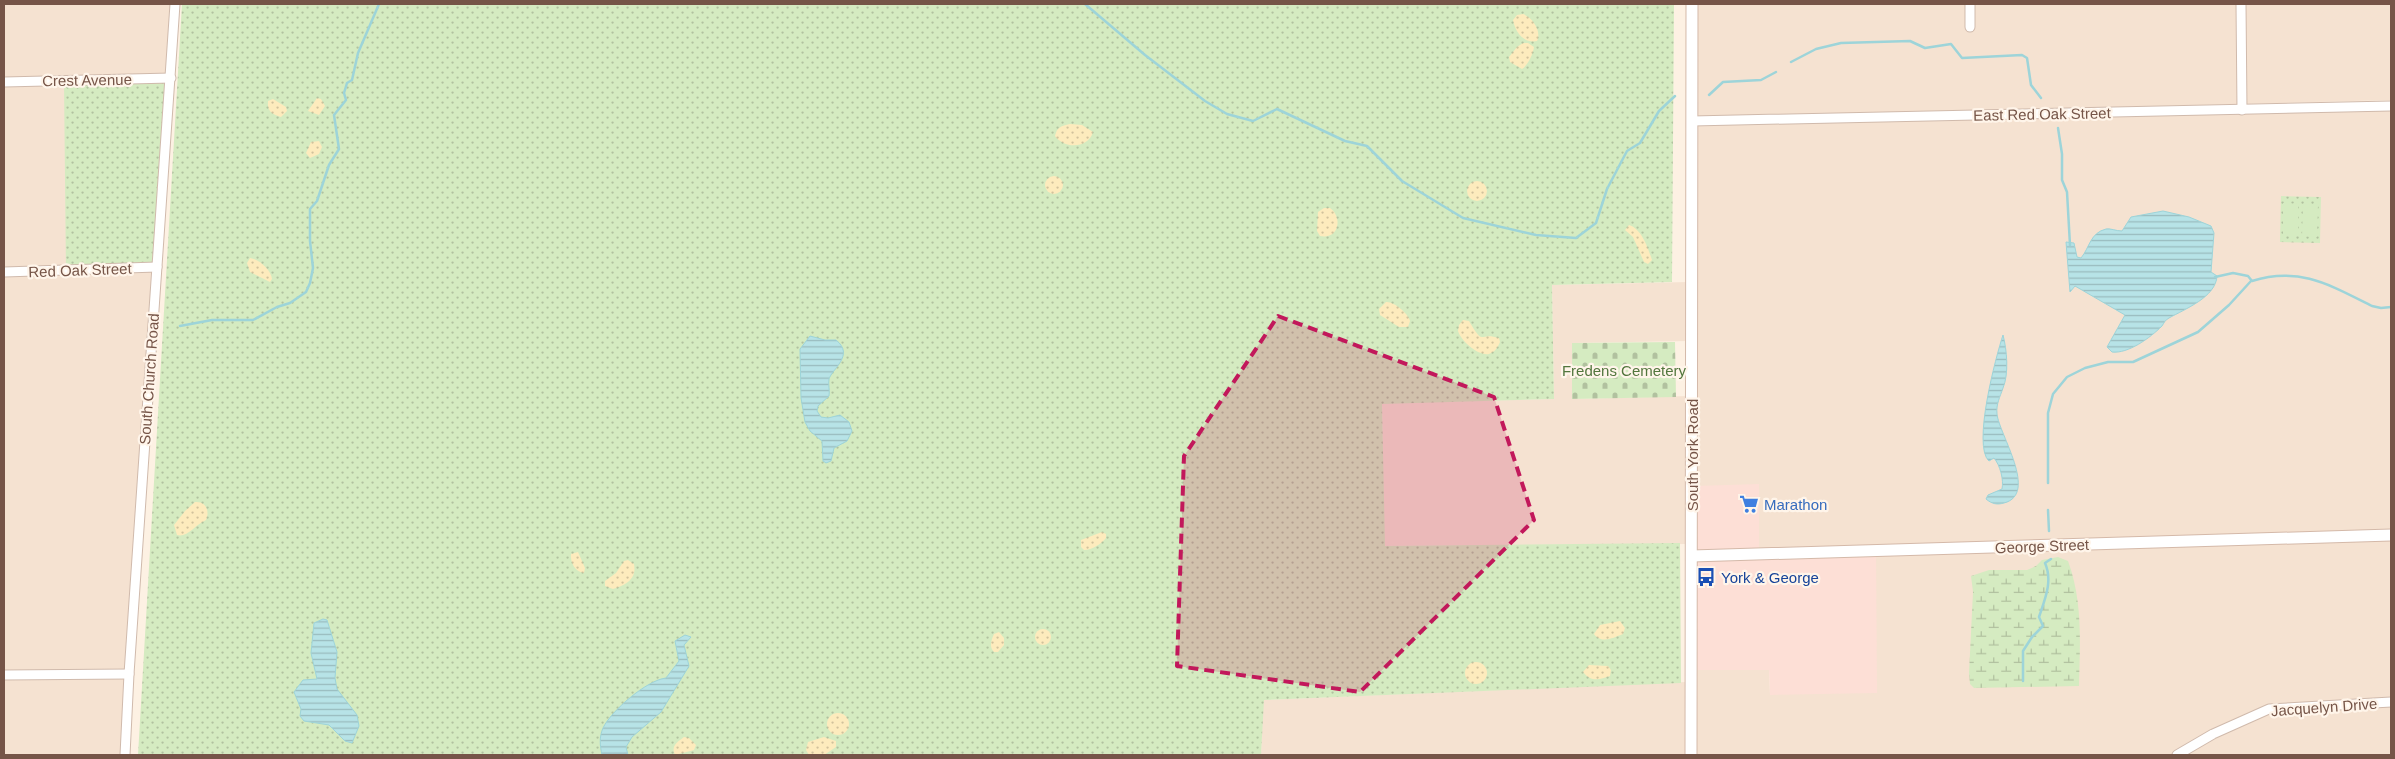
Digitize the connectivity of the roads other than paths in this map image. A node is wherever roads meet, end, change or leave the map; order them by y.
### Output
1 (175, 4) edge
2 (1692, 4) edge
3 (1970, 4) edge
4 (2241, 4) edge
5 (1970, 27) dead end
6 (171, 78) junction
7 (4, 82) edge
8 (2391, 106) edge
9 (2242, 110) junction
10 (1692, 121) junction
11 (157, 267) junction
12 (4, 272) edge
13 (2391, 535) edge
14 (1692, 556) junction
15 (128, 674) junction
16 (4, 675) edge
17 (2391, 702) edge
18 (125, 755) edge
19 (1691, 755) edge
20 (2177, 755) edge

1 - 6 street, South Church Road
2 - 10 main road, South York Road
3 - 5 street
4 - 9 street
6 - 7 street, Crest Avenue
6 - 11 street, South Church Road
8 - 9 street, East Red Oak Street
9 - 10 street, East Red Oak Street
10 - 14 main road, South York Road
11 - 12 street, Red Oak Street
11 - 15 street, South Church Road
13 - 14 main road, George Street
14 - 19 main road, South York Road
15 - 16 street
15 - 18 street, South Church Road
17 - 20 street, Jacquelyn Drive

